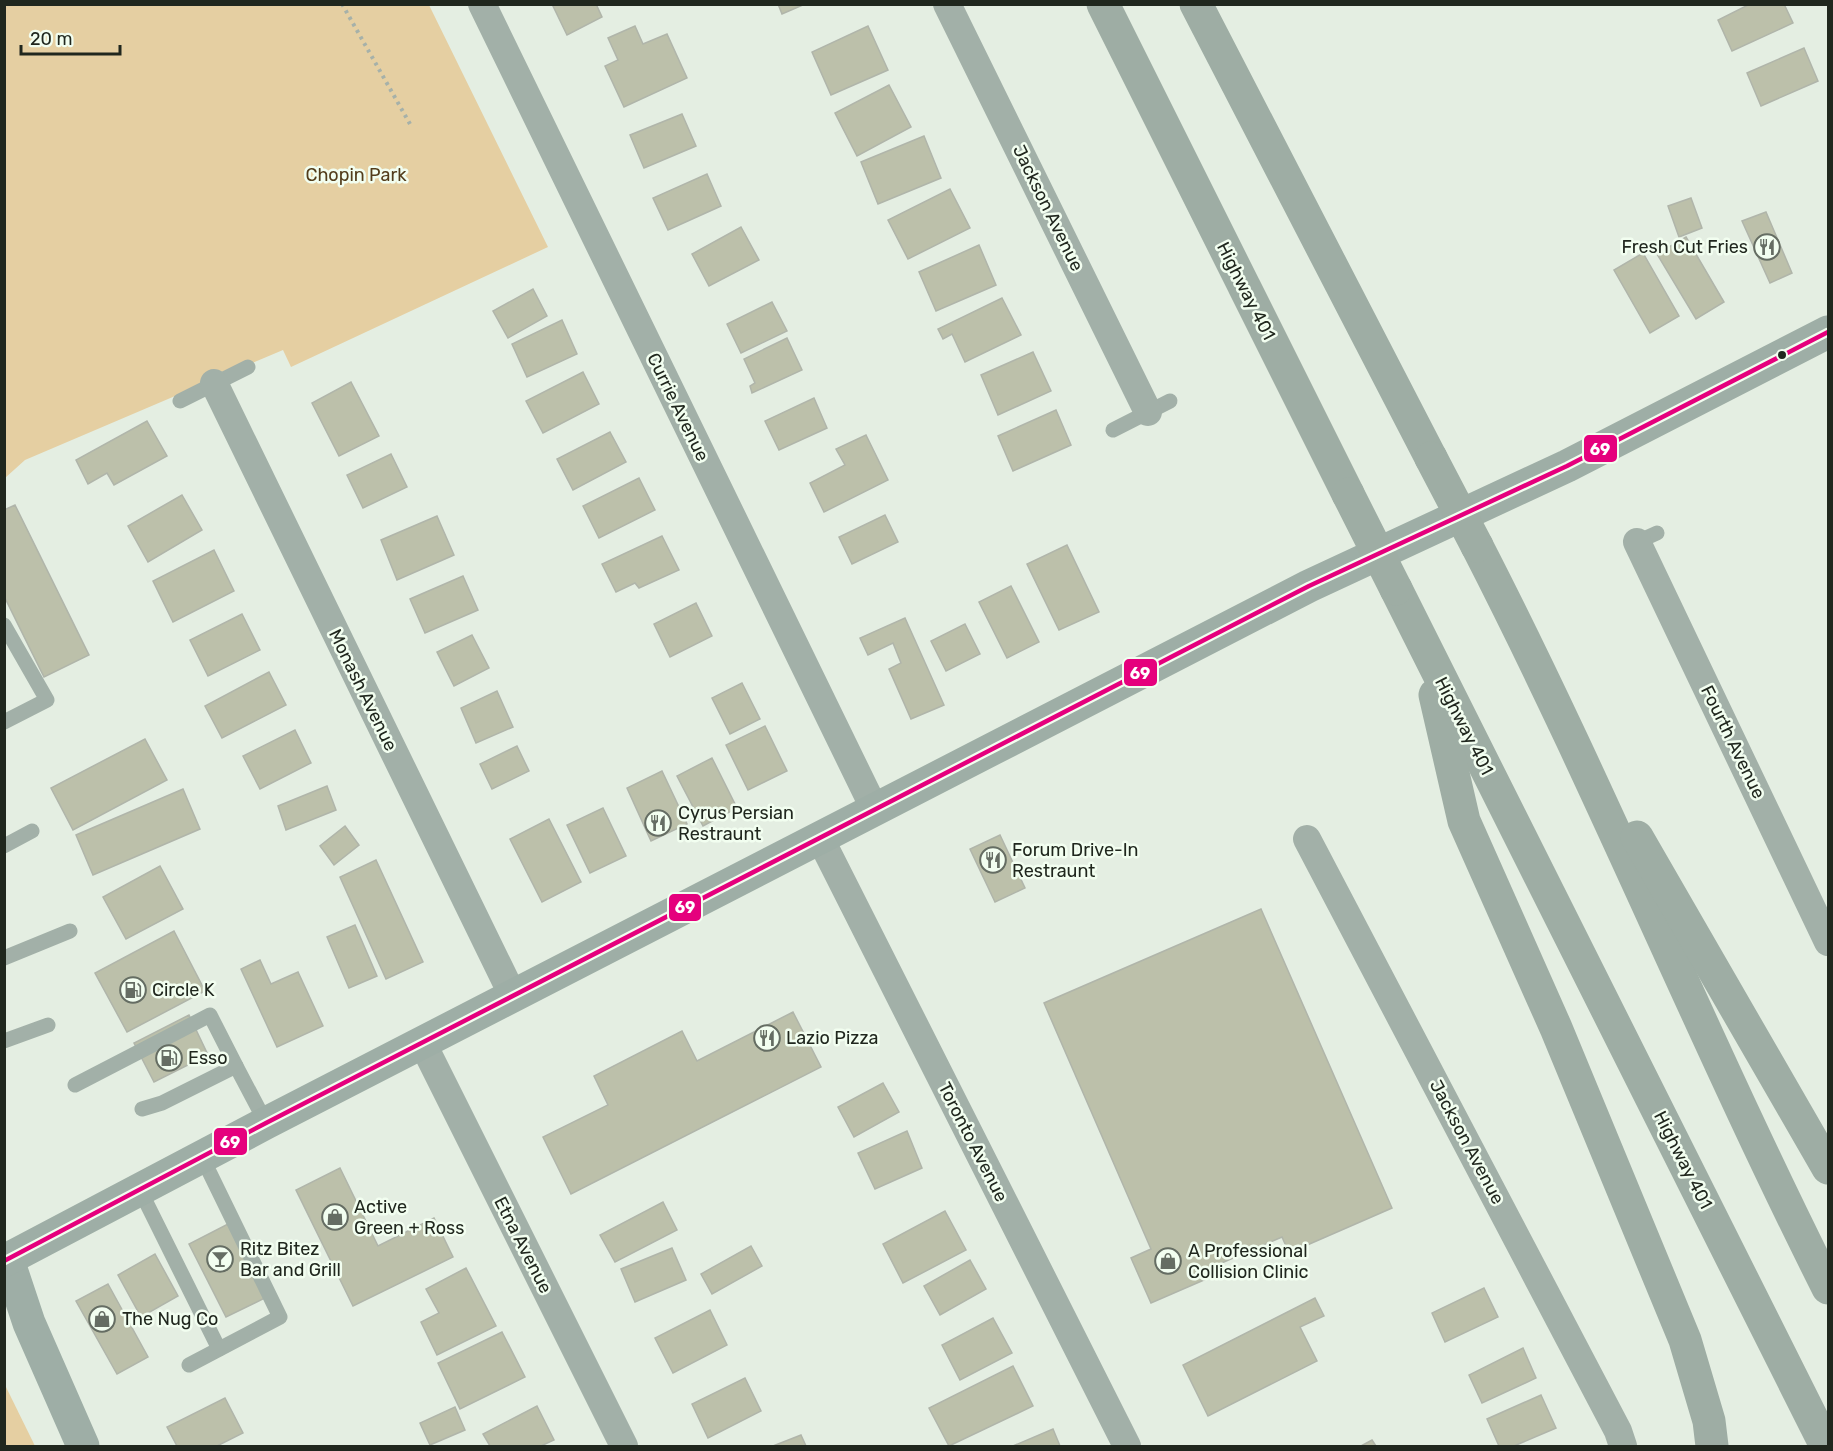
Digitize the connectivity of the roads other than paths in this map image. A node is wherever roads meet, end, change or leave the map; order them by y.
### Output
1 (482, 4) edge
2 (947, 4) edge
3 (1103, 4) edge
4 (1196, 4) edge
5 (1828, 332) edge
6 (248, 367) dead end
7 (214, 383) junction
8 (180, 401) dead end
9 (1159, 406) joint
10 (1113, 430) dead end
11 (1647, 537) dead end
12 (4, 625) edge
13 (1424, 646) junction
14 (1536, 660) junction
15 (4, 722) edge
16 (875, 810) junction
17 (32, 831) dead end
18 (820, 838) junction
19 (1307, 840) dead end
20 (4, 846) edge
21 (70, 931) dead end
22 (1828, 942) edge
23 (4, 958) edge
24 (513, 996) junction
25 (48, 1024) dead end
26 (4, 1041) edge
27 (423, 1044) junction
28 (236, 1066) junction
29 (75, 1085) dead end
30 (142, 1109) dead end
31 (266, 1123) junction
32 (201, 1156) junction
33 (1828, 1168) edge
34 (140, 1190) junction
35 (6, 1256) edge
36 (1828, 1288) edge
37 (219, 1349) junction
38 (189, 1365) dead end
39 (82, 1446) edge
40 (624, 1446) edge
41 (1127, 1446) edge
42 (1623, 1446) edge
43 (1712, 1446) edge
44 (1826, 1446) edge

1 - 16 street, Currie Avenue
2 - 9 street, Jackson Avenue
3 - 13 highway, Highway 401, bridge
4 - 14 highway, bridge
5 - 16 main road
6 - 7 lane
7 - 8 lane
7 - 24 street, Monash Avenue
9 - 10 lane
11 - 22 street, Fourth Avenue
12 - 15 lane
13 - 43 highway
13 - 44 highway, Highway 401
14 - 33 highway
14 - 36 highway
16 - 18 main road
17 - 20 lane
18 - 24 main road
18 - 41 street, Toronto Avenue
19 - 42 street, Jackson Avenue
21 - 23 lane
24 - 27 main road
25 - 26 lane
27 - 31 main road
27 - 40 street, Etna Avenue
28 - 29 lane
28 - 30 lane
28 - 31 lane
31 - 32 main road
32 - 34 main road
32 - 37 lane
34 - 35 main road
34 - 37 lane
35 - 39 main road
37 - 38 lane

